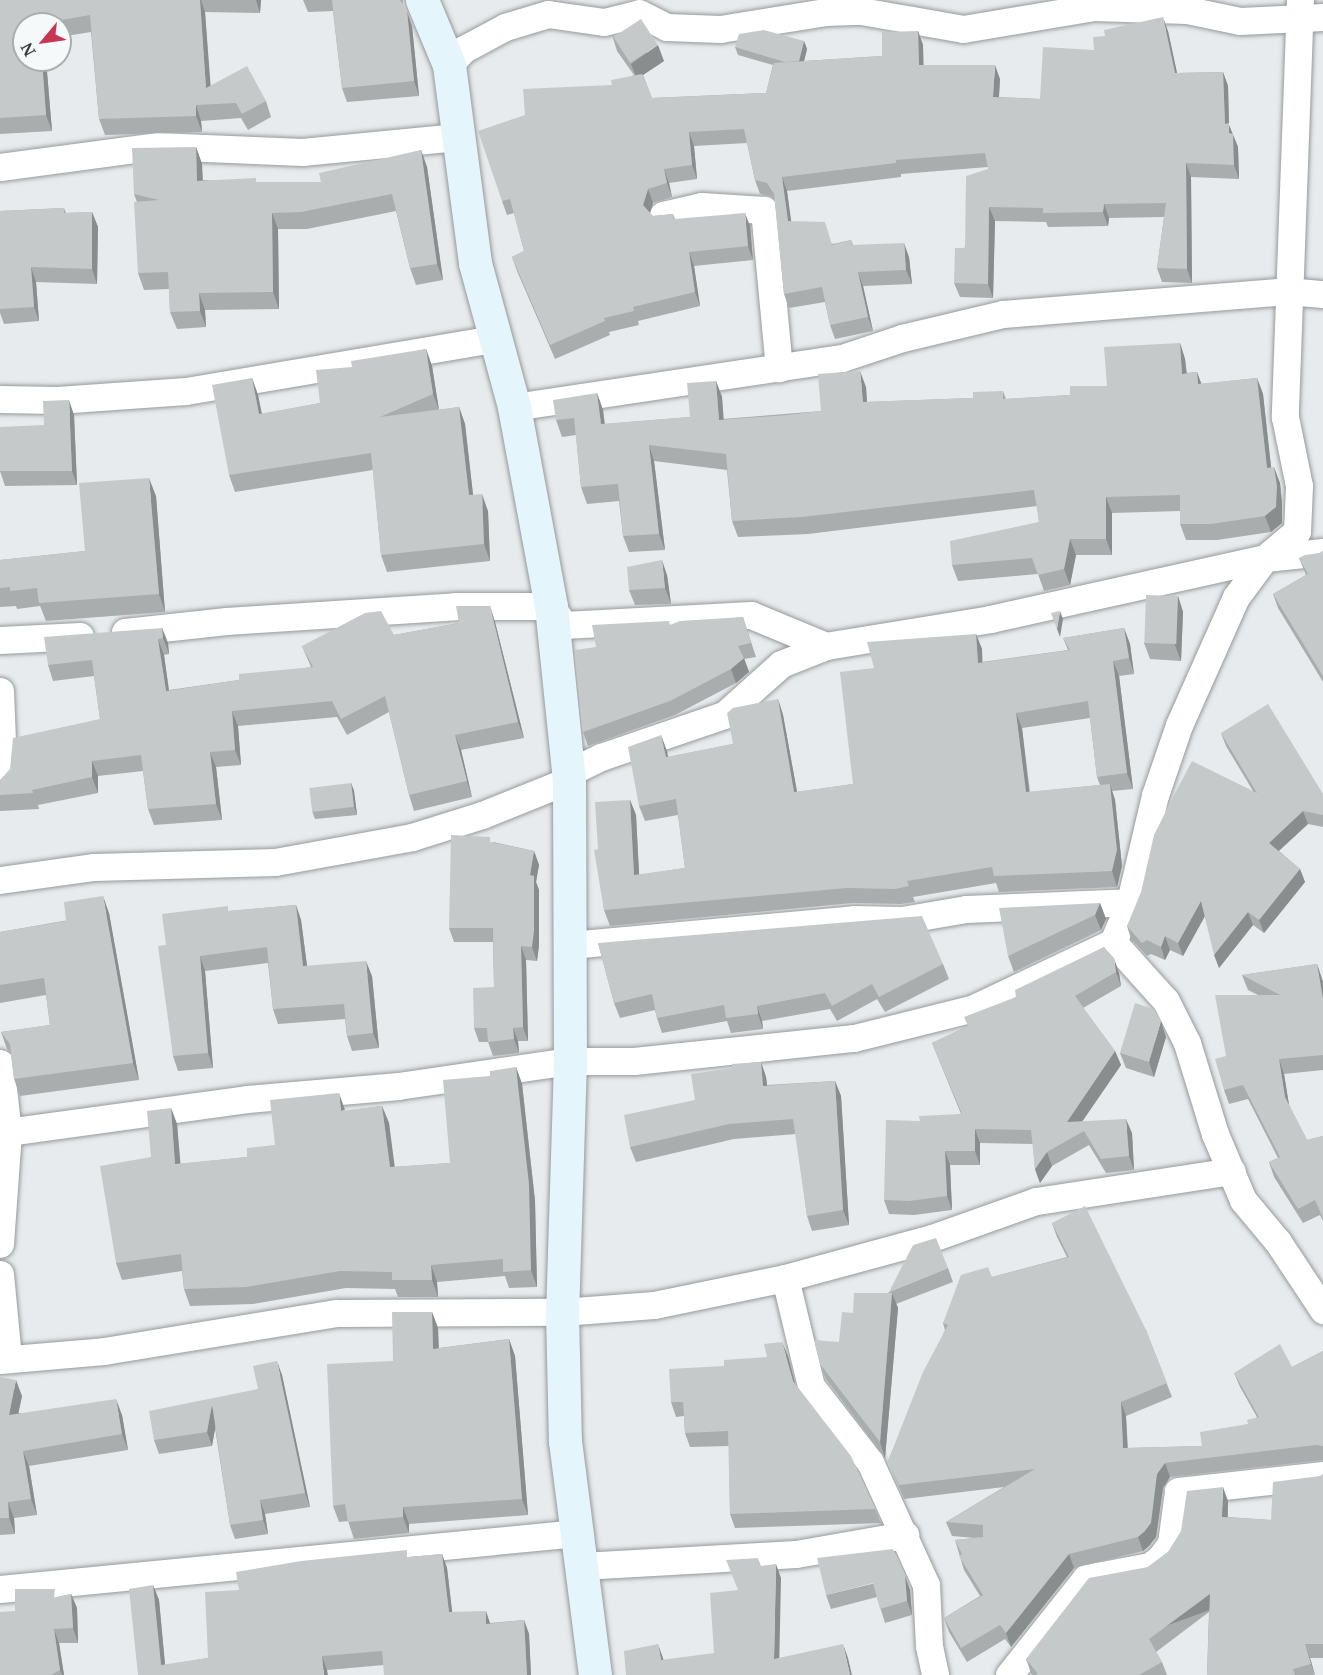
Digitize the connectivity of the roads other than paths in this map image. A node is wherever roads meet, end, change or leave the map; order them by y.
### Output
1 (422, 0) edge
2 (1308, 11) edge
3 (448, 65) junction
4 (457, 137) junction
5 (0, 166) edge
6 (663, 215) edge
7 (1287, 291) junction
8 (1323, 294) edge
9 (495, 339) junction
10 (779, 368) junction
11 (0, 399) edge
12 (514, 407) junction
13 (1323, 552) edge
14 (1265, 558) junction
15 (551, 606) junction
16 (0, 640) edge
17 (826, 646) junction
18 (0, 691) edge
19 (569, 780) junction
20 (0, 782) edge
21 (0, 880) edge
22 (1130, 902) junction
23 (1113, 942) junction
24 (570, 945) junction
25 (570, 1061) junction
26 (0, 1063) edge
27 (4, 1133) edge
28 (1232, 1171) junction
29 (0, 1244) edge
30 (0, 1274) edge
31 (784, 1278) junction
32 (1323, 1310) edge
33 (562, 1312) junction
34 (4, 1360) edge
35 (1323, 1476) edge
36 (577, 1533) junction
37 (904, 1535) junction
38 (581, 1566) junction
39 (0, 1589) edge
40 (595, 1675) edge
41 (935, 1675) edge
42 (1009, 1675) edge

1 - 3 street
2 - 3 street
2 - 7 street
3 - 4 street
4 - 5 street
4 - 9 street
6 - 10 street
7 - 8 street
7 - 10 street
7 - 14 street
9 - 11 street
9 - 12 street
10 - 12 street
12 - 15 street
13 - 14 street
14 - 17 street
14 - 22 street
15 - 16 street
15 - 17 street
15 - 19 street
17 - 19 street
18 - 20 street
19 - 21 street
19 - 24 street
22 - 23 street
22 - 24 street
23 - 25 street
23 - 28 street
24 - 25 street
25 - 27 street
25 - 33 street
26 - 27 street
27 - 29 street
28 - 31 street
28 - 32 street
30 - 34 street
31 - 33 street
31 - 37 street
33 - 34 street
33 - 36 street
35 - 42 street
36 - 38 street
36 - 39 street
37 - 38 street
37 - 41 street
38 - 40 street

